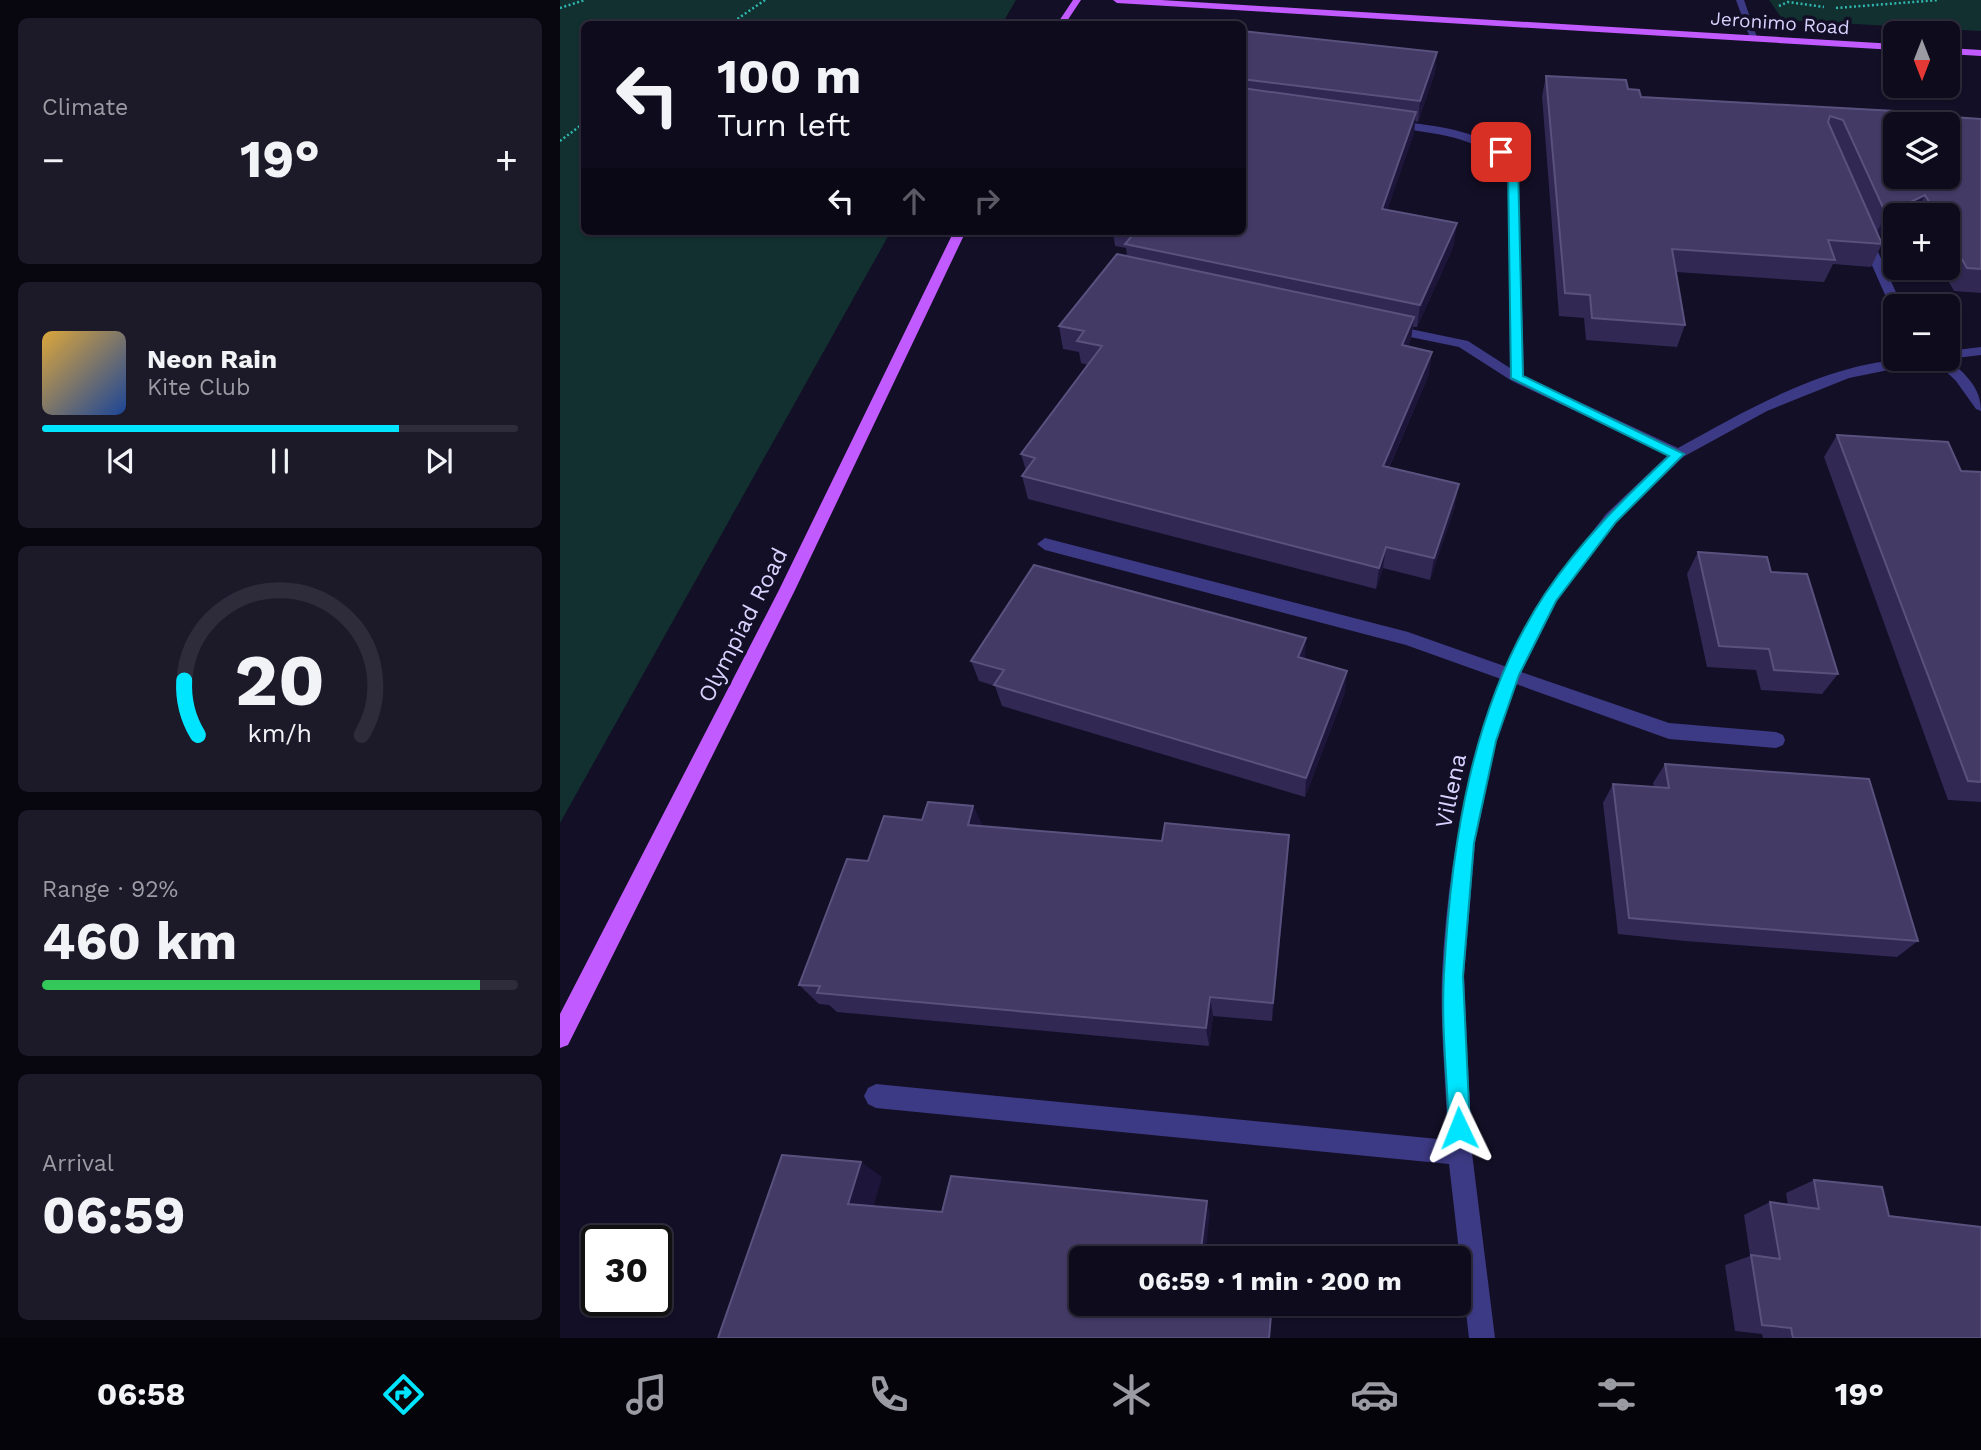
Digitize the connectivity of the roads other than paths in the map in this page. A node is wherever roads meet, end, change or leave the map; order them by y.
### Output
1 (1077, 0) edge
2 (1117, 0) edge
3 (1740, 0) edge
4 (1063, 21) edge
5 (1755, 38) junction
6 (1883, 46) edge
7 (1960, 52) edge
8 (1981, 53) edge
9 (1375, 122) edge
10 (1858, 218) edge
11 (958, 235) edge
12 (1891, 294) edge
13 (1382, 327) edge
14 (1981, 351) edge
15 (1960, 354) edge
16 (1883, 367) edge
17 (1953, 371) edge
18 (1517, 378) junction
19 (1981, 406) edge
20 (1678, 454) junction
21 (1045, 544) dead end
22 (1511, 675) junction
23 (1776, 740) dead end
24 (560, 1037) edge
25 (876, 1096) dead end
26 (1460, 1153) junction
27 (1482, 1338) edge

1 - 4 main road
2 - 5 main road, Jeronimo Road
3 - 5 street
5 - 6 main road, Jeronimo Road
7 - 8 main road
9 - 18 street
10 - 12 street
11 - 24 main road, Olympiad Road
13 - 18 street
14 - 15 street
16 - 20 street, Villena
17 - 19 street
18 - 20 street
20 - 22 street, Villena
21 - 22 street
22 - 23 street
22 - 26 street, Villena
25 - 26 street
26 - 27 street, Villena

